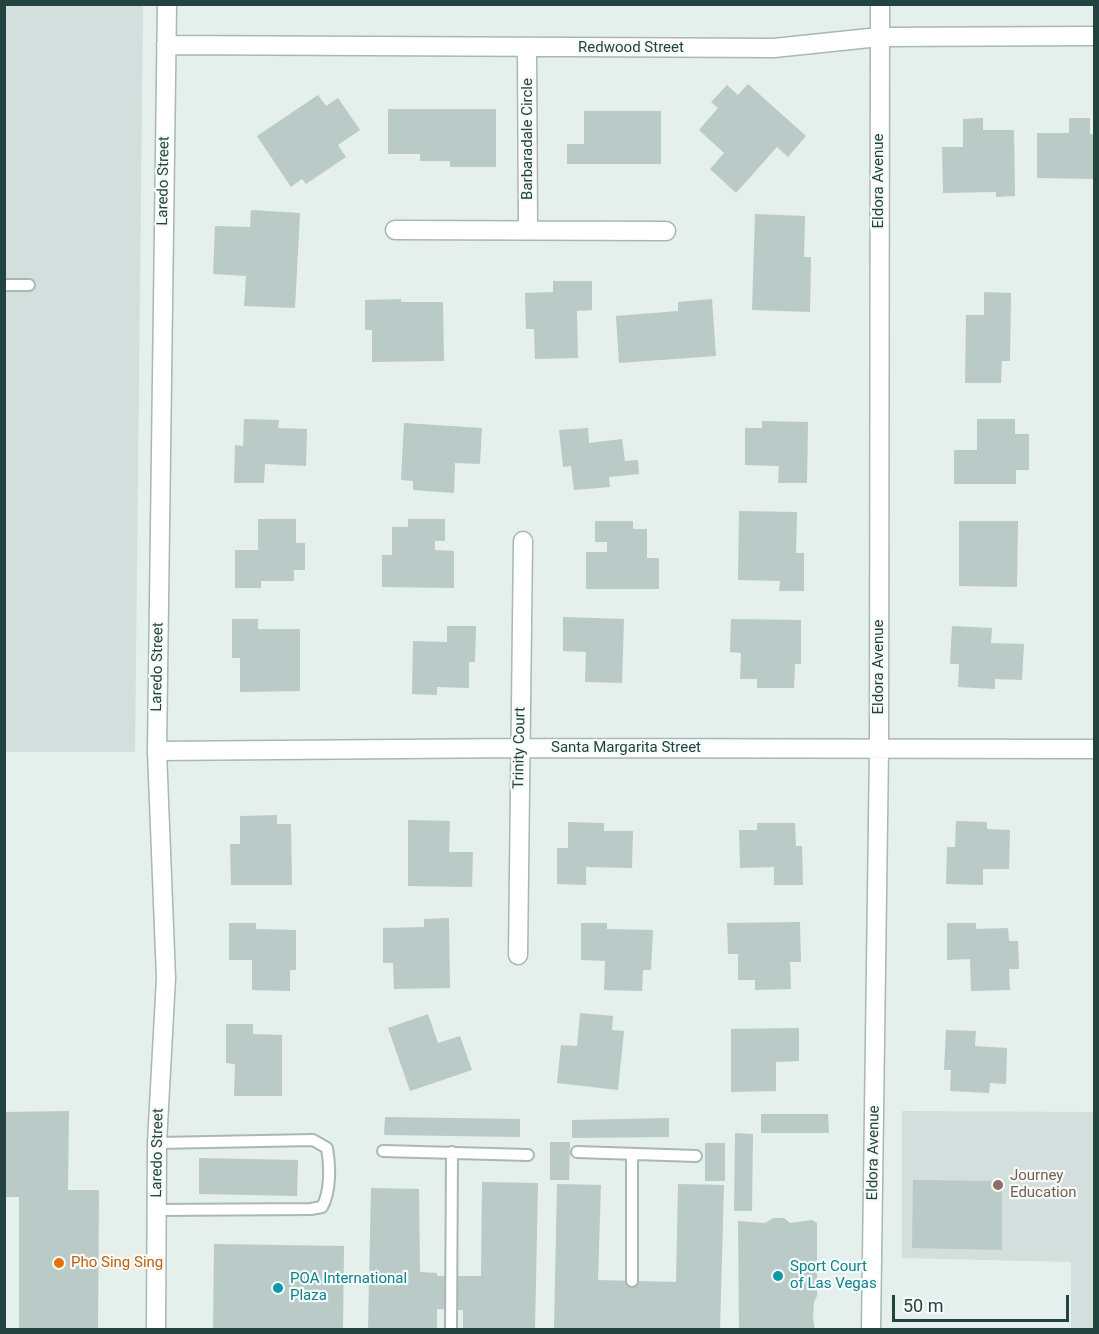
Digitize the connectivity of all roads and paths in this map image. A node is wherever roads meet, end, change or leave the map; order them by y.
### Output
1 (166, 4) edge
2 (880, 4) edge
3 (1095, 36) edge
4 (879, 37) junction
5 (166, 45) junction
6 (527, 48) junction
7 (395, 230) dead end
8 (528, 230) junction
9 (666, 231) dead end
10 (4, 285) edge
11 (29, 285) dead end
12 (523, 541) dead end
13 (520, 748) junction
14 (879, 748) junction
15 (1095, 749) edge
16 (158, 751) junction
17 (518, 955) dead end
18 (157, 1143) junction
19 (382, 1151) dead end
20 (452, 1152) junction
21 (577, 1152) dead end
22 (632, 1154) junction
23 (528, 1155) dead end
24 (696, 1156) dead end
25 (156, 1209) junction
26 (632, 1281) dead end
27 (156, 1329) edge
28 (452, 1329) edge
29 (871, 1329) edge

1 - 5 street, Laredo Street
2 - 4 street, Eldora Avenue
3 - 4 street, Redwood Street
4 - 6 street, Redwood Street
4 - 14 street, Eldora Avenue
5 - 6 street, Redwood Street
5 - 16 street, Laredo Street
6 - 8 street, Barbaradale Circle
7 - 8 street
8 - 9 street
10 - 11 lane
12 - 13 street, Trinity Court
13 - 14 street, Santa Margarita Street
13 - 16 street, Santa Margarita Street
13 - 17 street, Trinity Court
14 - 15 street, Santa Margarita Street
14 - 29 street, Eldora Avenue
16 - 18 street, Laredo Street
18 - 25 street, Laredo Street
18 - 25 lane
19 - 20 lane
20 - 23 lane
20 - 28 lane
21 - 22 lane
22 - 24 lane
22 - 26 lane
25 - 27 street, Laredo Street

